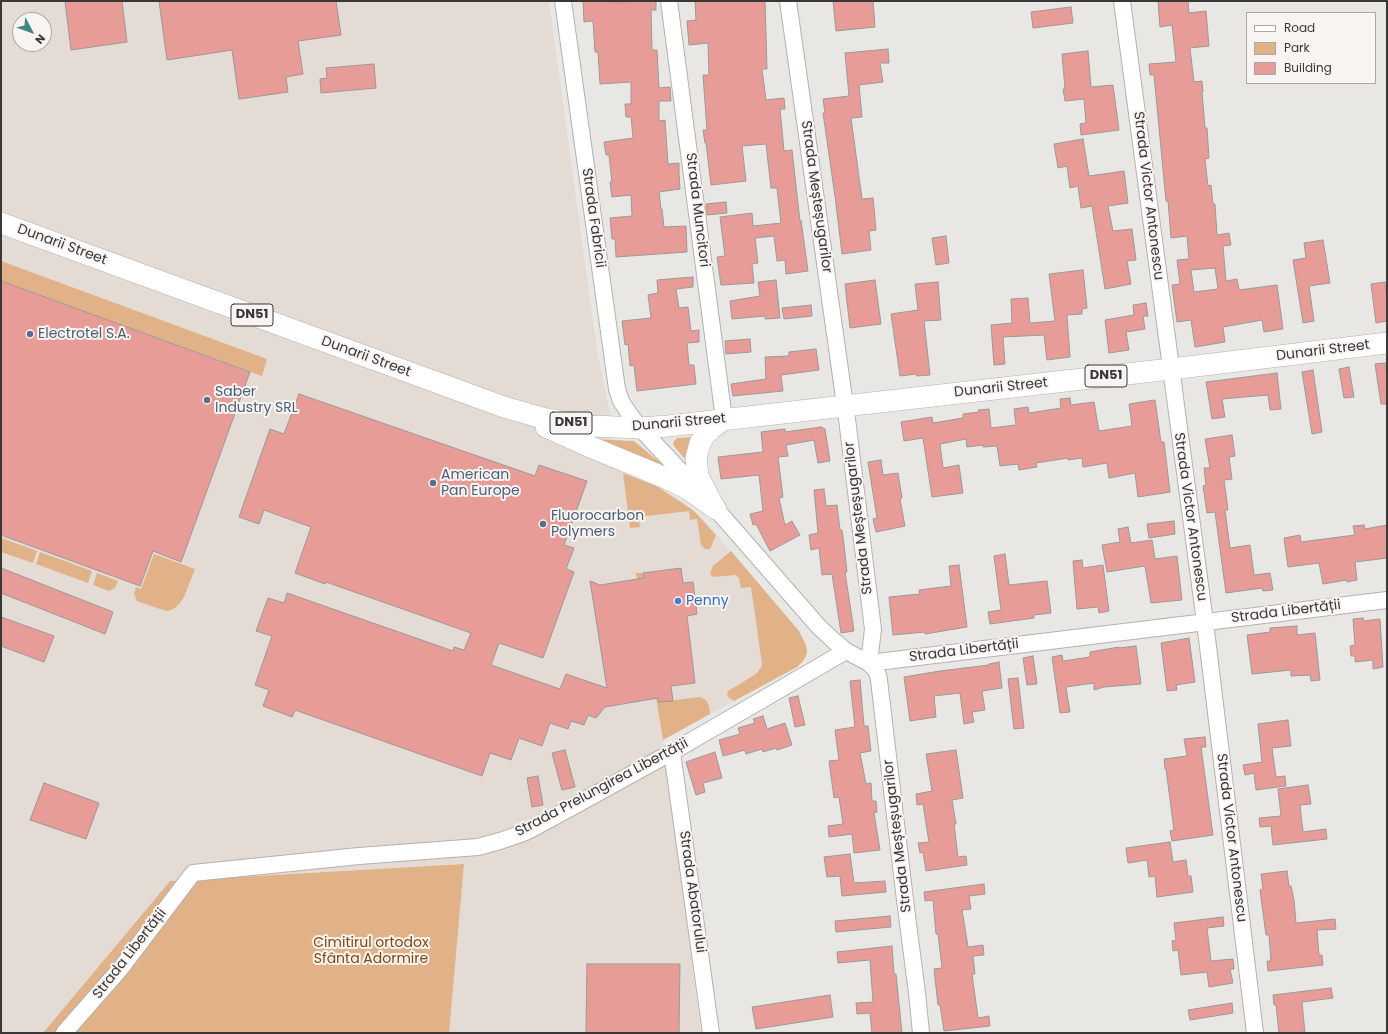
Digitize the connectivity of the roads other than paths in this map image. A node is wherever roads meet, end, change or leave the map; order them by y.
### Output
1 (563, 1) edge
2 (669, 1) edge
3 (788, 1) edge
4 (1122, 1) edge
5 (1, 224) edge
6 (1387, 343) edge
7 (1170, 369) junction
8 (846, 406) junction
9 (504, 407) junction
10 (724, 419) junction
11 (640, 428) junction
12 (716, 509) junction
13 (1387, 600) edge
14 (1204, 622) junction
15 (846, 650) junction
16 (869, 663) junction
17 (672, 752) junction
18 (193, 873) joint
19 (64, 1033) edge
20 (711, 1033) edge
21 (921, 1033) edge
22 (1255, 1033) edge

1 - 11 street, Strada Fabricii
2 - 10 street, Strada Muncitori
3 - 8 street, Strada Meșteșugarilor
4 - 7 street, Strada Victor Antonescu
5 - 9 main road, Dunarii Street / DN51
6 - 7 main road, Dunarii Street / DN51
7 - 8 main road, Dunarii Street / DN51
7 - 14 street, Strada Victor Antonescu
8 - 10 main road, Dunarii Street / DN51
8 - 16 street, Strada Meșteșugarilor
9 - 11 main road, Dunarii Street / DN51
9 - 12 main road
10 - 11 main road, Dunarii Street / DN51
10 - 12 main road
11 - 12 street
12 - 15 street
13 - 14 street, Strada Libertății
14 - 16 street, Strada Libertății
14 - 22 street, Strada Victor Antonescu
15 - 16 street
15 - 17 street, Strada Prelungirea Libertății
16 - 21 street, Strada Meșteșugarilor
17 - 18 street, Strada Prelungirea Libertății
17 - 20 street, Strada Abatorului
18 - 19 street, Strada Libertății

